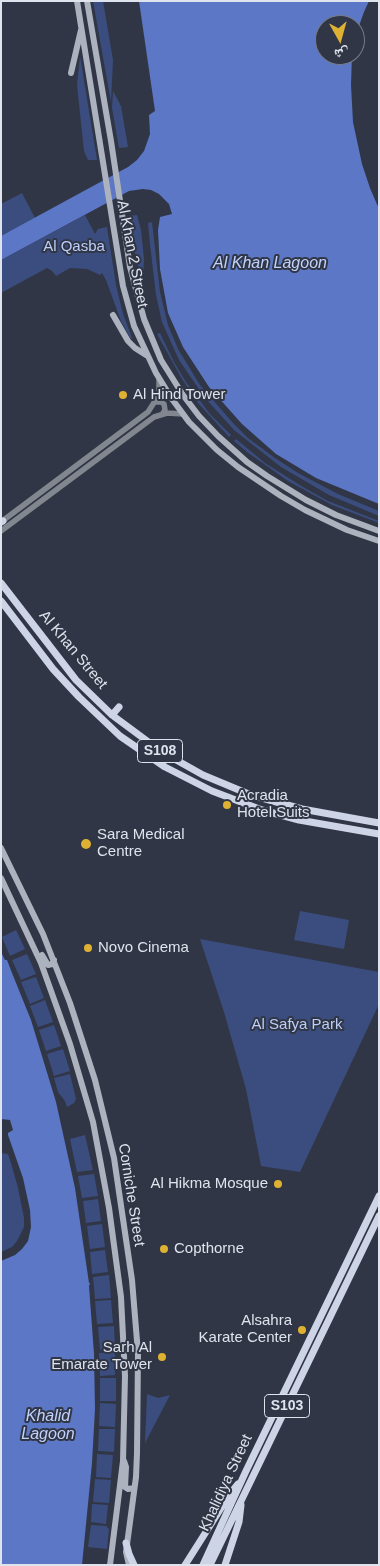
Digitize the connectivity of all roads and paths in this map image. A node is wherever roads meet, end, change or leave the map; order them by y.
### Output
1 (76, 1) edge
2 (87, 1) edge
3 (82, 27) junction
4 (71, 73) dead end
5 (114, 315) dead end
6 (146, 355) junction
7 (159, 380) junction
8 (155, 402) junction
9 (163, 413) junction
10 (183, 414) junction
11 (2, 522) edge
12 (1, 531) edge
13 (379, 531) edge
14 (379, 541) edge
15 (1, 583) edge
16 (1, 601) edge
17 (119, 707) dead end
18 (112, 715) junction
19 (116, 732) junction
20 (144, 740) junction
21 (174, 748) dead end
22 (169, 756) junction
23 (260, 789) dead end
24 (257, 797) junction
25 (305, 800) dead end
26 (302, 809) junction
27 (379, 823) edge
28 (379, 834) edge
29 (1, 848) edge
30 (1, 878) edge
31 (37, 953) junction
32 (54, 960) junction
33 (57, 1004) junction
34 (74, 1016) junction
35 (98, 1149) junction
36 (115, 1164) junction
37 (379, 1196) edge
38 (109, 1208) junction
39 (379, 1216) edge
40 (126, 1234) junction
41 (123, 1460) junction
42 (242, 1480) junction
43 (134, 1488) junction
44 (241, 1500) junction
45 (126, 1543) junction
46 (110, 1565) edge
47 (129, 1565) edge
48 (134, 1565) edge
49 (185, 1565) edge
50 (203, 1565) edge
51 (210, 1565) edge
52 (225, 1565) edge

1 - 3 main road, Al Khan 2 Street
2 - 13 main road, Al Khan 2 Street
3 - 4 main road
3 - 6 main road, Al Khan 2 Street
5 - 6 main road
6 - 7 main road, Al Khan 2 Street
7 - 8 street
7 - 10 main road, Al Khan 2 Street
8 - 9 street
8 - 11 street
9 - 10 street
9 - 12 street
10 - 14 main road, Al Khan 2 Street
15 - 18 main road, Al Khan Street / S108
16 - 19 main road, Al Khan Street / S108
17 - 18 main road
18 - 20 main road, Al Khan Street / S108
19 - 20 main road
19 - 28 main road, Al Khan Street / S108
20 - 22 main road, Al Khan Street / S108
21 - 22 main road
22 - 24 main road, Al Khan Street / S108
23 - 24 main road
24 - 26 main road, Al Khan Street / S108
25 - 26 main road
26 - 27 main road, Al Khan Street / S108
29 - 32 main road, Corniche Street
30 - 31 main road, Corniche Street
31 - 32 main road
31 - 33 main road, Corniche Street
32 - 34 main road, Corniche Street
33 - 34 main road
33 - 35 main road, Corniche Street
34 - 36 main road, Corniche Street
35 - 36 main road
35 - 38 main road, Corniche Street
36 - 40 main road, Corniche Street
37 - 42 main road, Khalidiya Street / S103
38 - 40 main road
38 - 41 main road, Corniche Street
39 - 44 main road, Khalidiya Street / S103
40 - 43 main road, Corniche Street
41 - 43 main road
41 - 46 main road, Corniche Street
42 - 49 main road
42 - 50 main road, Khalidiya Street / S103
43 - 45 main road, Corniche Street
44 - 51 main road, Khalidiya Street / S103
44 - 52 main road
45 - 47 main road, Corniche Street
45 - 48 main road

